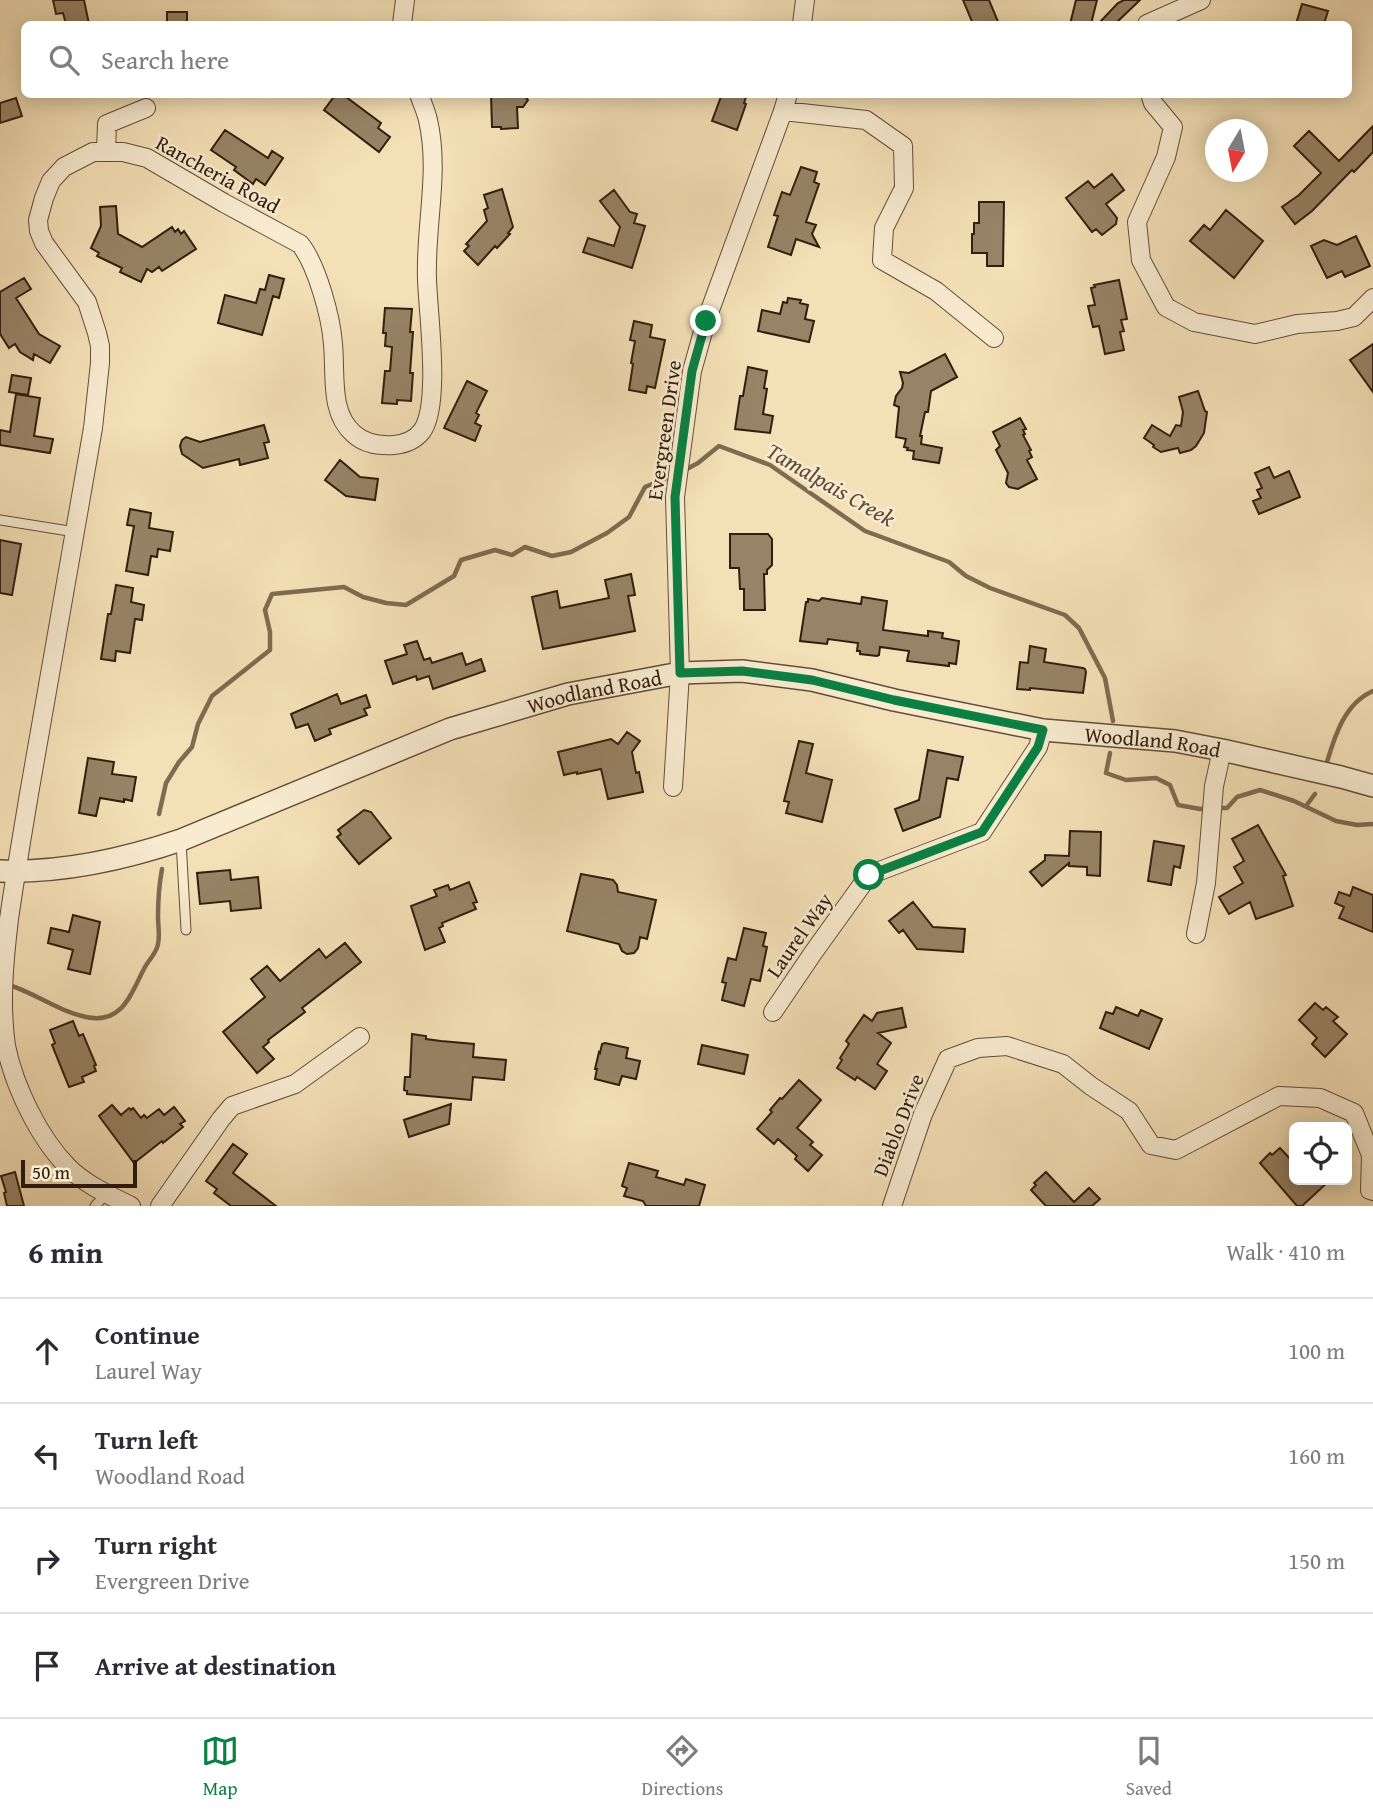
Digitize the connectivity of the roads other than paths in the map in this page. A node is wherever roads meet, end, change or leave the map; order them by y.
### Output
1 (405, 0) edge
2 (805, 0) edge
3 (1201, 0) edge
4 (402, 21) edge
5 (802, 21) edge
6 (1154, 21) edge
7 (420, 98) edge
8 (1151, 98) edge
9 (785, 103) edge
10 (146, 108) dead end
11 (106, 151) junction
12 (1373, 299) edge
13 (994, 338) dead end
14 (0, 520) edge
15 (75, 532) junction
16 (680, 673) junction
17 (1043, 730) junction
18 (1222, 750) junction
19 (1373, 786) edge
20 (673, 787) dead end
21 (181, 840) junction
22 (8, 871) edge
23 (186, 929) dead end
24 (1196, 934) dead end
25 (773, 1012) dead end
26 (360, 1037) dead end
27 (1373, 1191) edge
28 (100, 1200) edge
29 (131, 1206) edge
30 (160, 1206) edge
31 (892, 1206) edge

1 - 4 street
2 - 5 street
3 - 6 street
7 - 11 street, Rancheria Road
8 - 12 street
9 - 13 street
9 - 16 street, Evergreen Drive
10 - 11 street
11 - 15 street, Rancheria Road
14 - 15 lane
15 - 22 street, Rancheria Road
16 - 17 street, Woodland Road
16 - 20 street, Evergreen Drive
16 - 21 street, Woodland Road
17 - 18 street, Woodland Road
17 - 25 street, Laurel Way
18 - 19 street, Woodland Road
18 - 24 street
21 - 22 street, Woodland Road
21 - 23 lane
22 - 28 street, Rancheria Road
26 - 30 street
27 - 31 street, Diablo Drive
28 - 29 street, Rancheria Road

